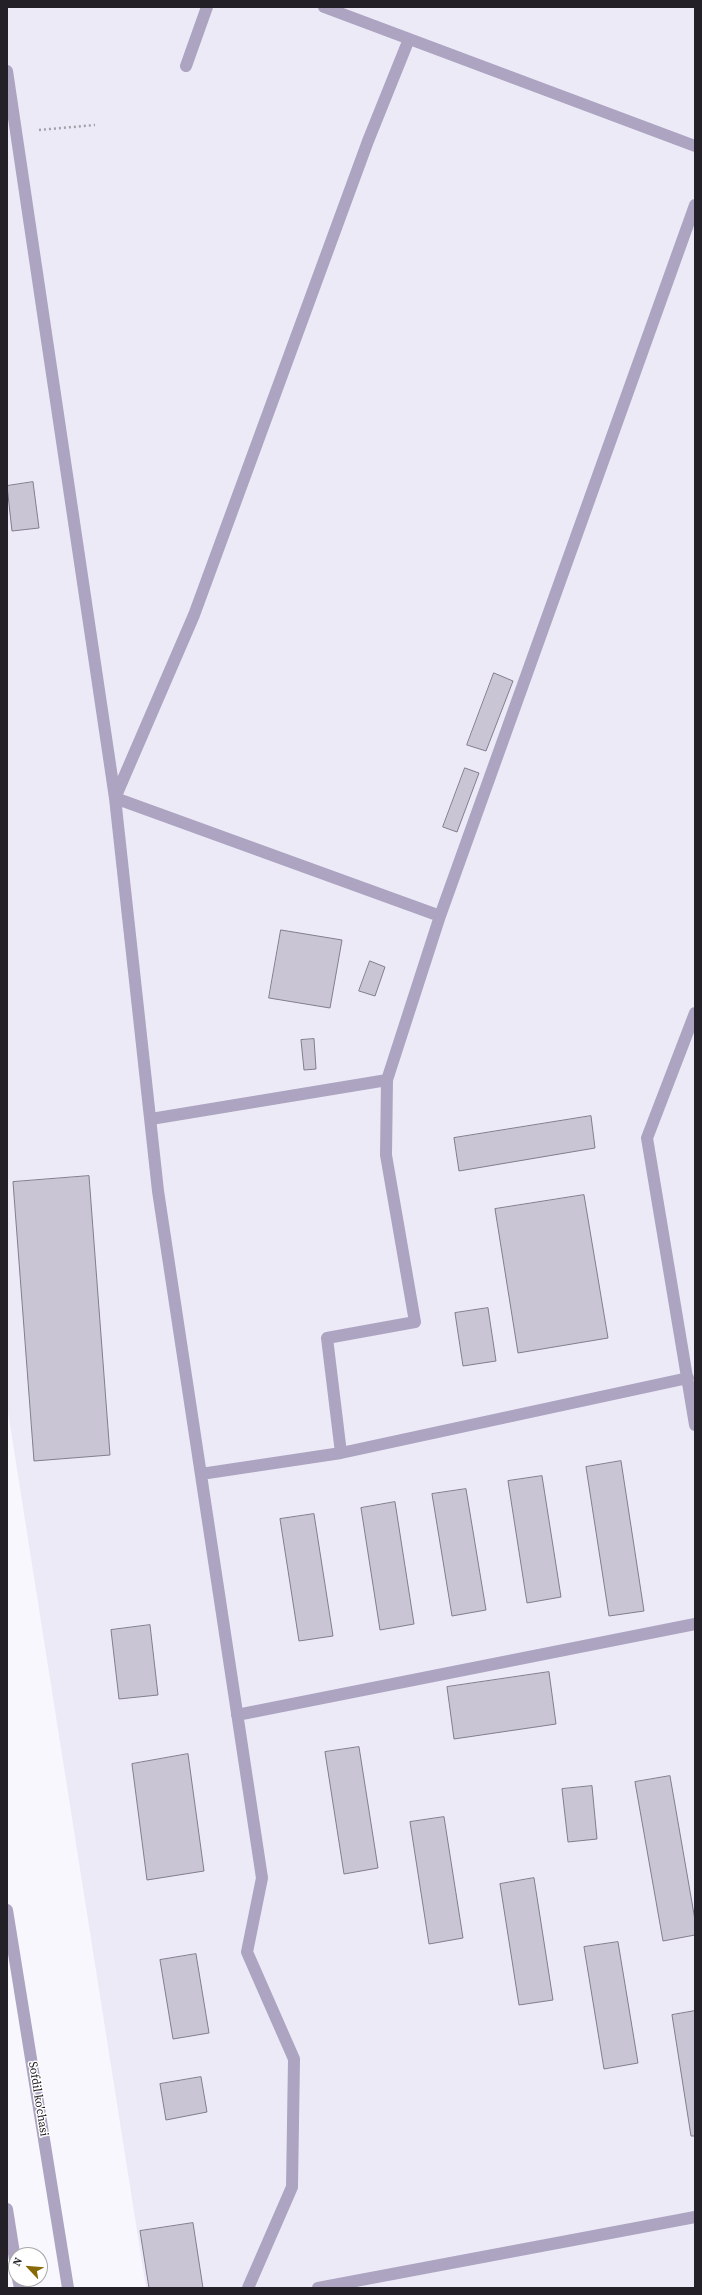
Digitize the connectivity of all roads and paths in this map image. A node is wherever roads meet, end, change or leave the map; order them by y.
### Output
1 (207, 7) edge
2 (324, 7) edge
3 (409, 38) junction
4 (186, 66) dead end
5 (7, 71) edge
6 (95, 125) dead end
7 (15, 132) junction
8 (695, 146) edge
9 (695, 206) edge
10 (115, 798) junction
11 (440, 916) junction
12 (695, 1013) edge
13 (387, 1080) junction
14 (152, 1119) junction
15 (688, 1378) junction
16 (695, 1425) edge
17 (341, 1453) junction
18 (201, 1474) junction
19 (695, 1624) edge
20 (238, 1714) junction
21 (7, 1910) edge
22 (7, 2209) edge
23 (695, 2217) edge
24 (13, 2247) edge
25 (68, 2288) edge
26 (248, 2288) edge
27 (318, 2288) edge

1 - 4 street
2 - 3 street
3 - 8 street
3 - 10 street
5 - 7 street
6 - 7 path
7 - 10 street
9 - 11 street
10 - 11 street
10 - 14 street
11 - 13 street
12 - 15 street
13 - 14 street
13 - 17 street
14 - 18 street
15 - 16 street
15 - 17 street
17 - 18 street
18 - 20 street
19 - 20 street
20 - 26 street
21 - 25 street, Sofdil ko'chasi
22 - 24 street
23 - 27 street

